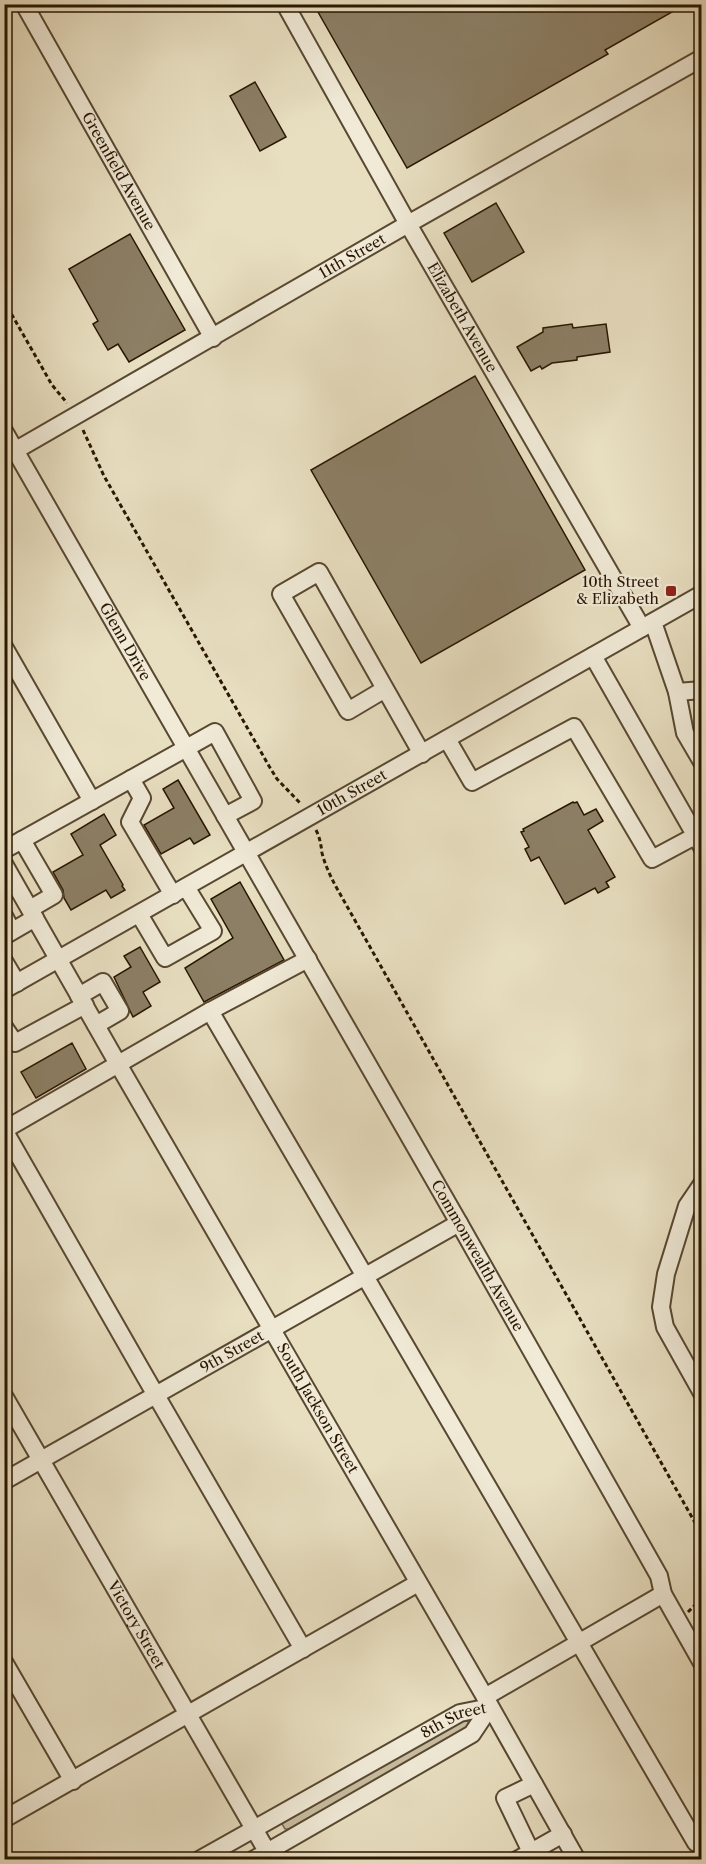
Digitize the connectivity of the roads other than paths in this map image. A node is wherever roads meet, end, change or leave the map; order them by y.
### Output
1 (24, 4) edge
2 (285, 4) edge
3 (702, 58) edge
4 (408, 224) junction
5 (213, 338) junction
6 (4, 431) edge
7 (10, 454) edge
8 (702, 594) edge
9 (648, 625) junction
10 (4, 647) edge
11 (592, 656) junction
12 (385, 689) junction
13 (702, 690) edge
14 (677, 692) junction
15 (447, 739) junction
16 (186, 748) junction
17 (422, 754) junction
18 (702, 762) edge
19 (131, 779) junction
20 (92, 801) junction
21 (225, 816) junction
22 (22, 840) junction
23 (699, 842) edge
24 (4, 850) edge
25 (246, 853) junction
26 (4, 864) edge
27 (10, 888) edge
28 (179, 891) junction
29 (32, 913) junction
30 (139, 914) junction
31 (7, 928) edge
32 (58, 959) junction
33 (308, 959) junction
34 (4, 961) edge
35 (11, 986) edge
36 (82, 1000) junction
37 (210, 1011) junction
38 (96, 1025) junction
39 (4, 1027) edge
40 (118, 1064) junction
41 (702, 1184) edge
42 (459, 1223) junction
43 (365, 1276) junction
44 (272, 1329) junction
45 (702, 1393) edge
46 (156, 1395) junction
47 (4, 1396) edge
48 (41, 1460) junction
49 (4, 1481) edge
50 (418, 1583) junction
51 (663, 1594) junction
52 (579, 1642) junction
53 (303, 1649) junction
54 (4, 1662) edge
55 (702, 1663) edge
56 (488, 1702) junction
57 (188, 1714) junction
58 (73, 1781) junction
59 (534, 1784) junction
60 (4, 1819) edge
61 (254, 1828) junction
62 (563, 1834) junction
63 (696, 1843) dead end
64 (524, 1856) edge
65 (264, 1857) edge
66 (199, 1860) edge
67 (577, 1860) edge

1 - 5 street, Greenfield Avenue
2 - 4 street, Elizabeth Avenue
3 - 4 street, 11th Street
4 - 5 street, 11th Street
4 - 9 street, Elizabeth Avenue
5 - 7 street, 11th Street
6 - 7 street, Glenn Drive
7 - 16 street, Glenn Drive
8 - 9 street, 10th Street
9 - 11 street, 10th Street
9 - 14 street, Elizabeth Avenue
10 - 20 street
11 - 15 street, 10th Street
11 - 23 street
12 - 12 street
12 - 17 street
13 - 14 street
14 - 18 street, Elizabeth Avenue
15 - 17 street, 10th Street
15 - 23 street
16 - 19 street
16 - 21 street, Glenn Drive
16 - 21 street
17 - 25 street, 10th Street
19 - 20 street
19 - 28 street
20 - 22 street
21 - 25 street, Glenn Drive
22 - 24 street
22 - 29 street
25 - 28 street, 10th Street
25 - 33 street, Commonwealth Avenue
26 - 27 street, South Jackson Street
27 - 29 street, South Jackson Street
28 - 30 street, 10th Street
28 - 30 street
29 - 31 street
29 - 32 street, South Jackson Street
30 - 32 street, 10th Street
32 - 35 street, 10th Street
32 - 36 street, South Jackson Street
33 - 37 street
33 - 42 street, Commonwealth Avenue
34 - 35 street
36 - 38 street, South Jackson Street
36 - 38 street
36 - 39 street
37 - 40 street
37 - 43 street
38 - 40 street, South Jackson Street
40 - 44 street, South Jackson Street
40 - 46 street
41 - 45 street
42 - 43 street, 9th Street
42 - 51 street, Commonwealth Avenue
43 - 44 street, 9th Street
43 - 52 street
44 - 46 street, 9th Street
44 - 50 street, South Jackson Street
46 - 48 street, 9th Street
46 - 53 street
47 - 48 street, Victory Street
48 - 49 street, 9th Street
48 - 57 street, Victory Street
50 - 53 street
50 - 56 street, South Jackson Street
51 - 52 street, 8th Street
51 - 55 street, Commonwealth Avenue
52 - 56 street, 8th Street
52 - 63 street
53 - 57 street
54 - 58 street
56 - 59 street, South Jackson Street
56 - 61 street, 8th Street
56 - 65 street, 8th Street
57 - 58 street
57 - 61 street, Victory Street
58 - 60 street
59 - 62 street, South Jackson Street
59 - 64 street
61 - 65 street, Victory Street
61 - 66 street, 8th Street
62 - 64 street
62 - 67 street, South Jackson Street

